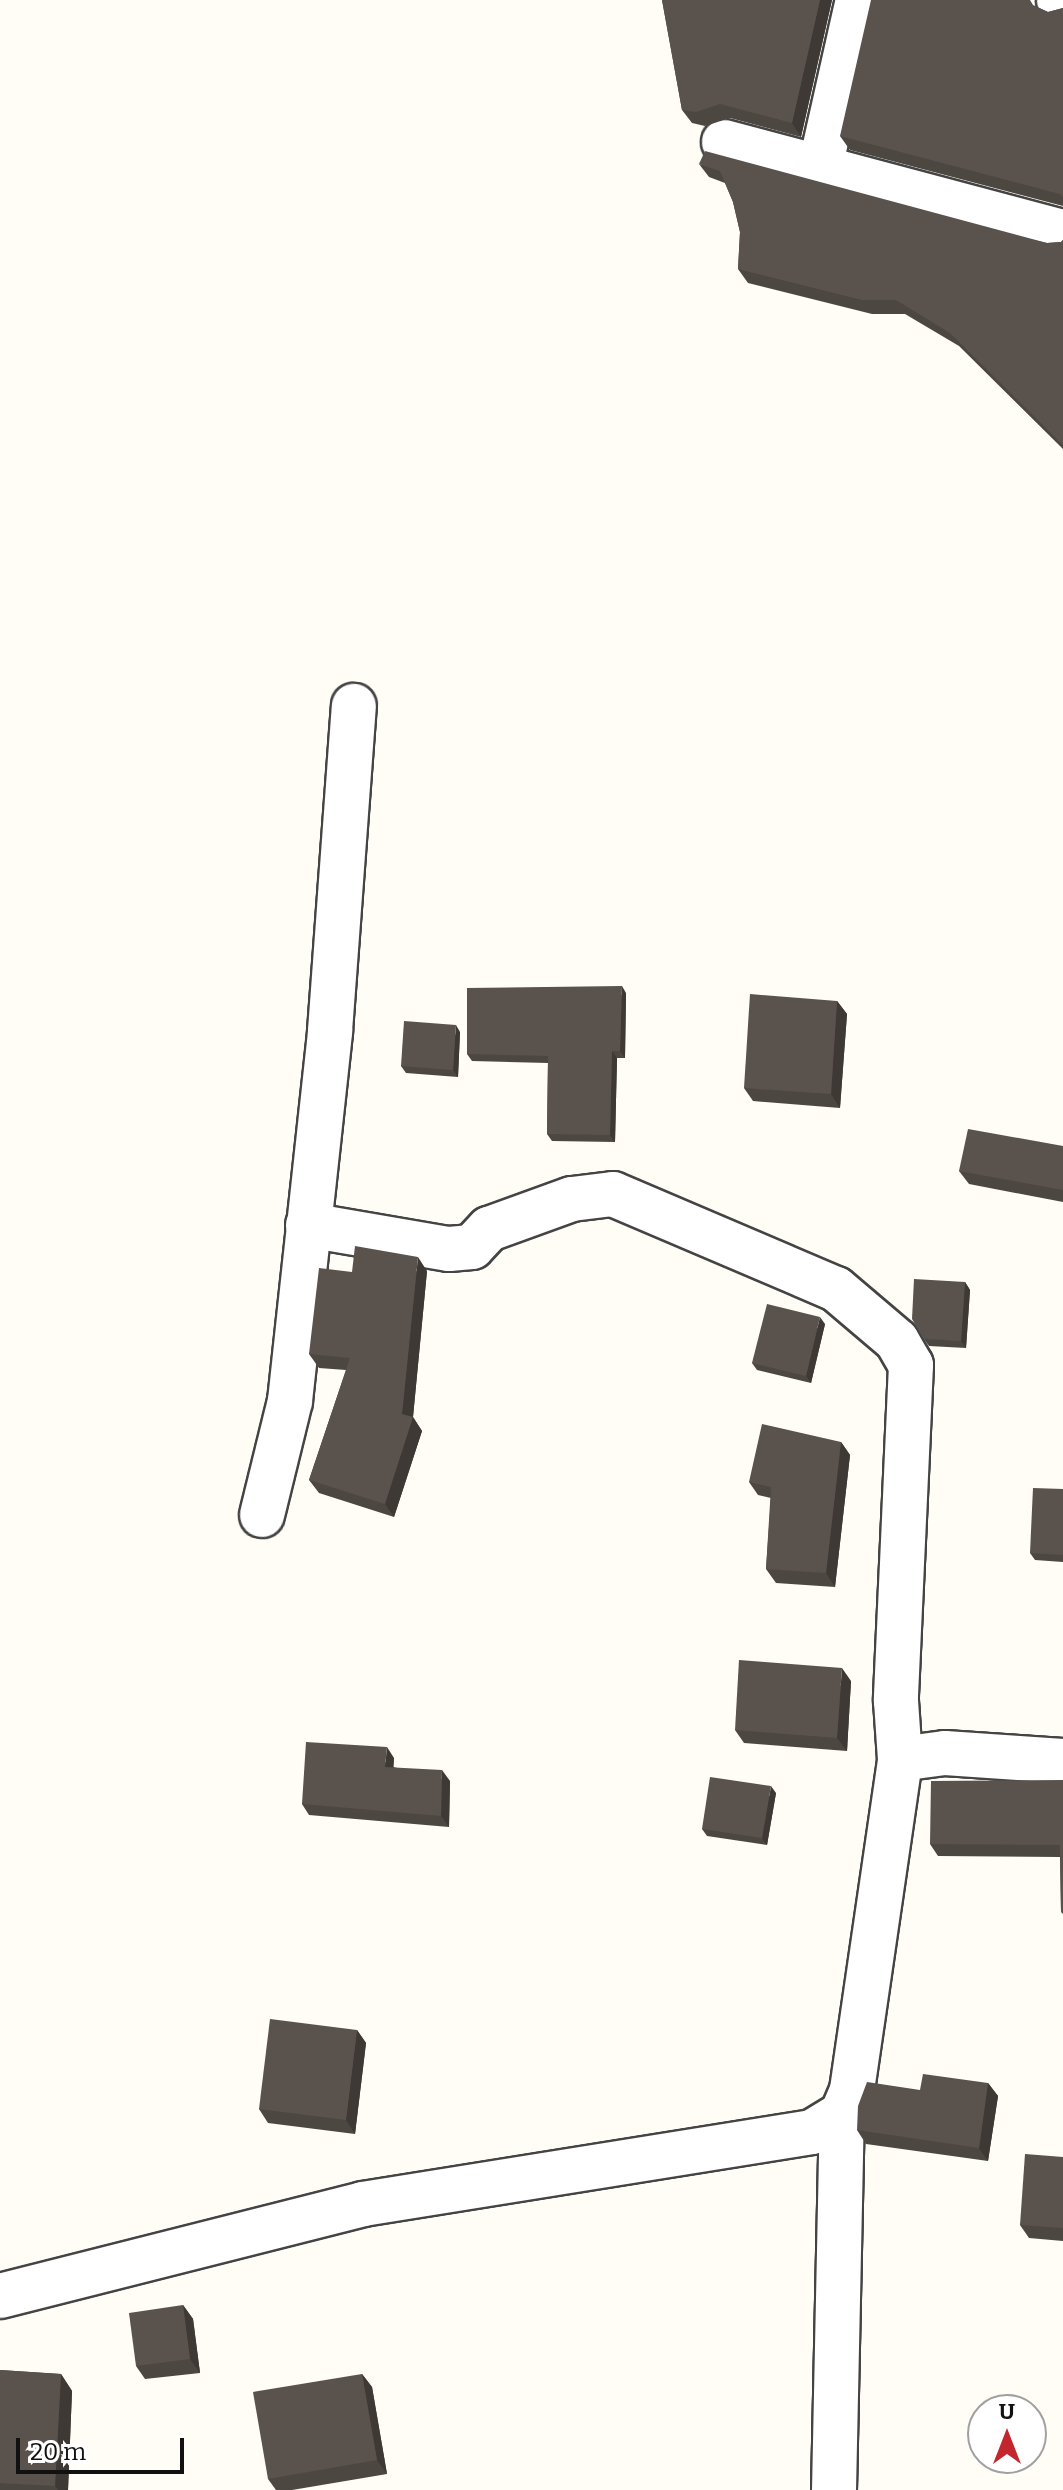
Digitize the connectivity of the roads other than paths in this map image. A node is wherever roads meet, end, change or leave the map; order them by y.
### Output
1 (858, 0) edge
2 (724, 142) dead end
3 (820, 168) junction
4 (1063, 232) edge
5 (354, 706) dead end
6 (308, 1225) junction
7 (262, 1515) dead end
8 (900, 1759) junction
9 (1063, 1761) edge
10 (842, 2114) junction
11 (0, 2296) edge
12 (834, 2490) edge

1 - 3 street
2 - 3 street
3 - 4 street
5 - 6 street
6 - 7 street
6 - 8 street
8 - 9 street
8 - 10 street
10 - 11 street
10 - 12 street

